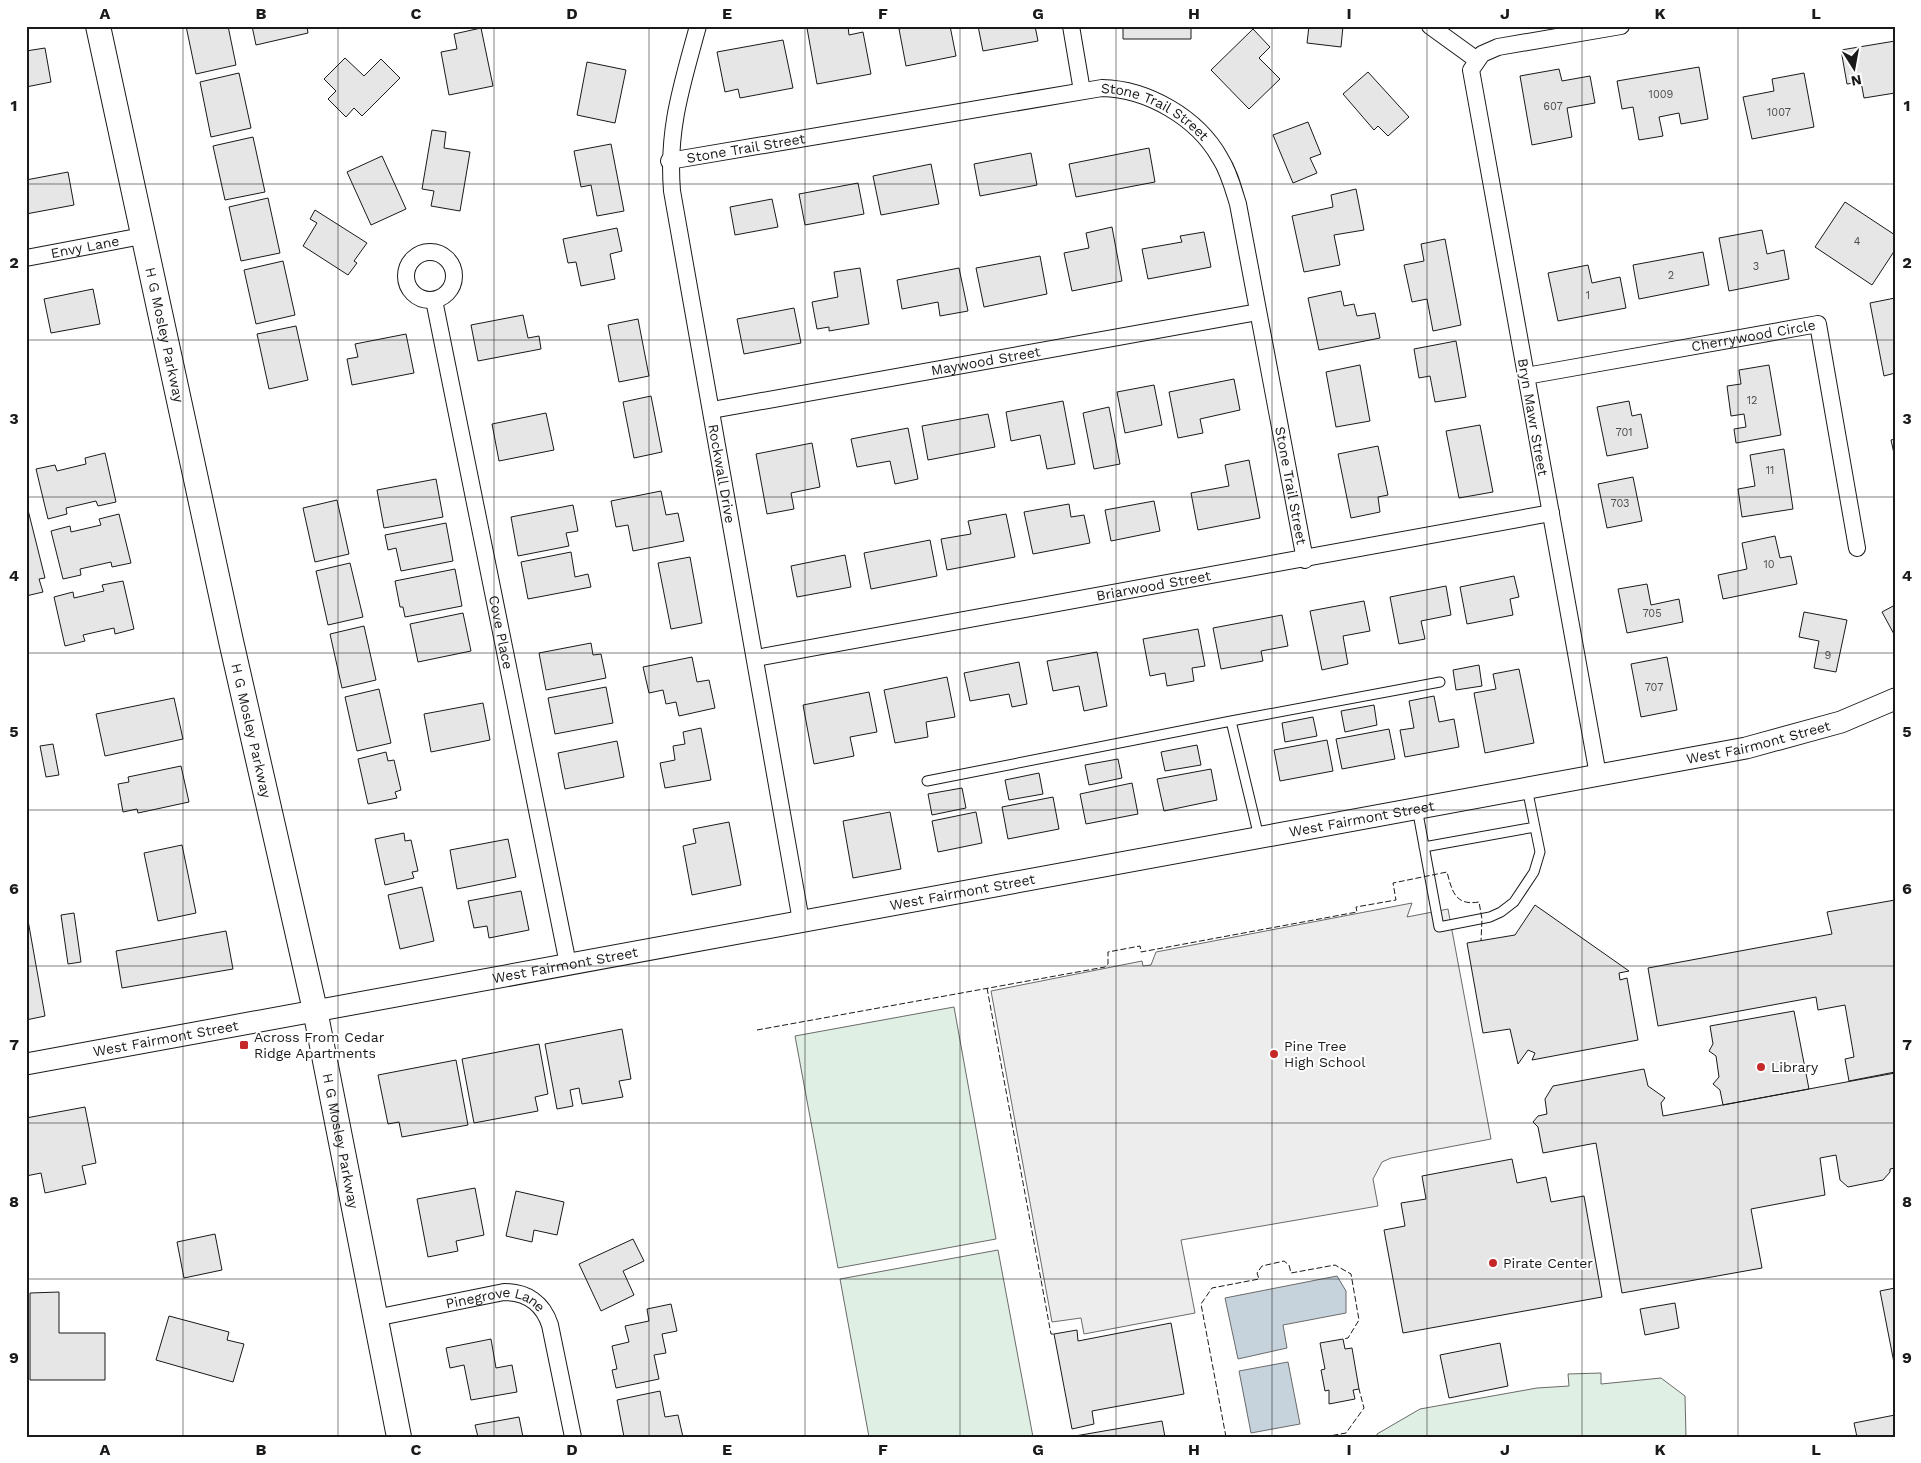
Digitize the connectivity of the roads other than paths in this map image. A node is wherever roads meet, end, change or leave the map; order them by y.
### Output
1 (98, 26) edge
2 (698, 26) edge
3 (1071, 26) edge
4 (1430, 26) edge
5 (1622, 26) edge
6 (1477, 60) junction
7 (1082, 91) junction
8 (670, 160) junction
9 (142, 236) junction
10 (26, 258) edge
11 (434, 300) dead end
12 (1258, 312) junction
13 (1526, 376) junction
14 (712, 410) junction
15 (1551, 513) junction
16 (1857, 548) dead end
17 (1305, 560) junction
18 (756, 658) junction
19 (1440, 682) dead end
20 (1895, 699) edge
21 (1231, 721) junction
22 (1598, 775) junction
23 (927, 781) dead end
24 (1527, 788) junction
25 (1416, 808) junction
26 (1535, 827) junction
27 (1260, 837) junction
28 (1424, 847) junction
29 (802, 921) junction
30 (568, 964) junction
31 (315, 1010) junction
32 (26, 1064) edge
33 (375, 1318) junction
34 (399, 1437) edge
35 (573, 1437) edge

1 - 9 main road, H G Mosley Parkway
2 - 8 street, Rockwall Drive
3 - 7 street
4 - 6 street
5 - 6 street
6 - 13 street, Bryn Mawr Street
7 - 8 street, Stone Trail Street
7 - 12 street, Stone Trail Street
8 - 14 street, Rockwall Drive
9 - 10 street, Envy Lane
9 - 31 main road, H G Mosley Parkway
11 - 30 street, Cove Place
12 - 14 street, Maywood Street
12 - 17 street, Stone Trail Street
13 - 15 street, Bryn Mawr Street
13 - 16 street, Cherrywood Circle
14 - 18 street, Rockwall Drive
15 - 17 street, Briarwood Street
15 - 22 street, Bryn Mawr Street
17 - 18 street, Briarwood Street
18 - 29 street, Rockwall Drive
19 - 21 lane
20 - 22 street, West Fairmont Street
21 - 23 lane
21 - 27 lane
22 - 24 street, West Fairmont Street
24 - 25 street, West Fairmont Street
24 - 26 lane
25 - 27 street, West Fairmont Street
25 - 28 lane
26 - 28 lane
26 - 28 lane
27 - 29 street, West Fairmont Street
29 - 30 street, West Fairmont Street
30 - 31 street, West Fairmont Street
31 - 32 street, West Fairmont Street
31 - 33 main road, H G Mosley Parkway
33 - 34 main road, H G Mosley Parkway
33 - 35 street, Pinegrove Lane

